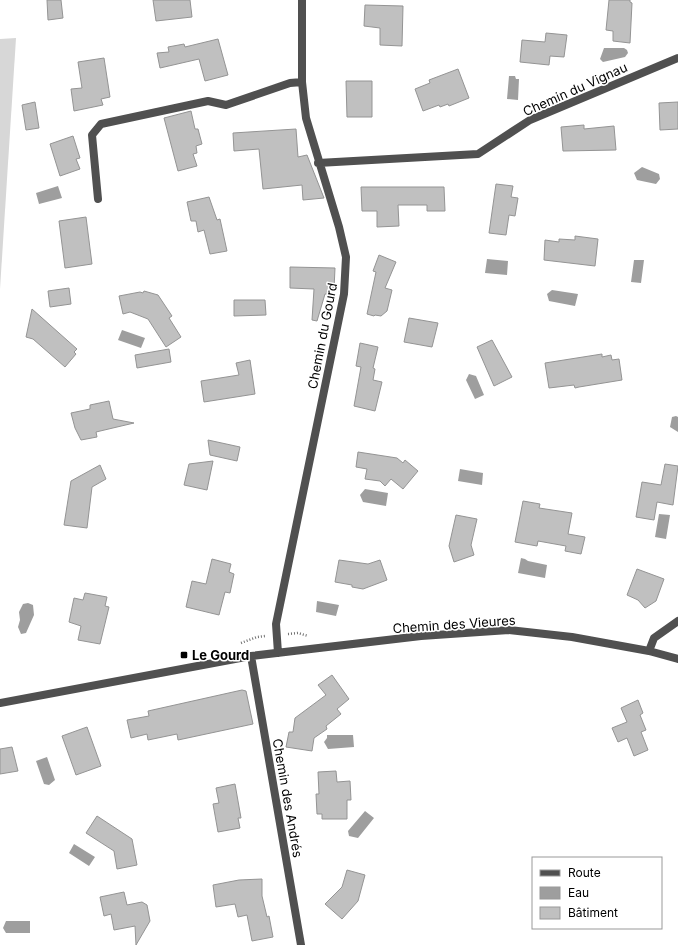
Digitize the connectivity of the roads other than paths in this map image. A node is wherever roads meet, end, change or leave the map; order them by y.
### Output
1 (302, 0) edge
2 (678, 58) edge
3 (302, 82) junction
4 (318, 163) junction
5 (98, 199) dead end
6 (678, 621) edge
7 (649, 650) junction
8 (278, 653) junction
9 (251, 656) junction
10 (678, 658) edge
11 (0, 703) edge
12 (301, 945) edge

1 - 3 street, Chemin du Gourd
2 - 4 street, Chemin du Vignau
3 - 4 street, Chemin du Gourd
3 - 5 street
4 - 8 street, Chemin du Gourd
6 - 7 street
7 - 8 street, Chemin des Vieures
7 - 10 street, Chemin des Vieures
8 - 9 street
9 - 11 street
9 - 12 street, Chemin des Andrés

